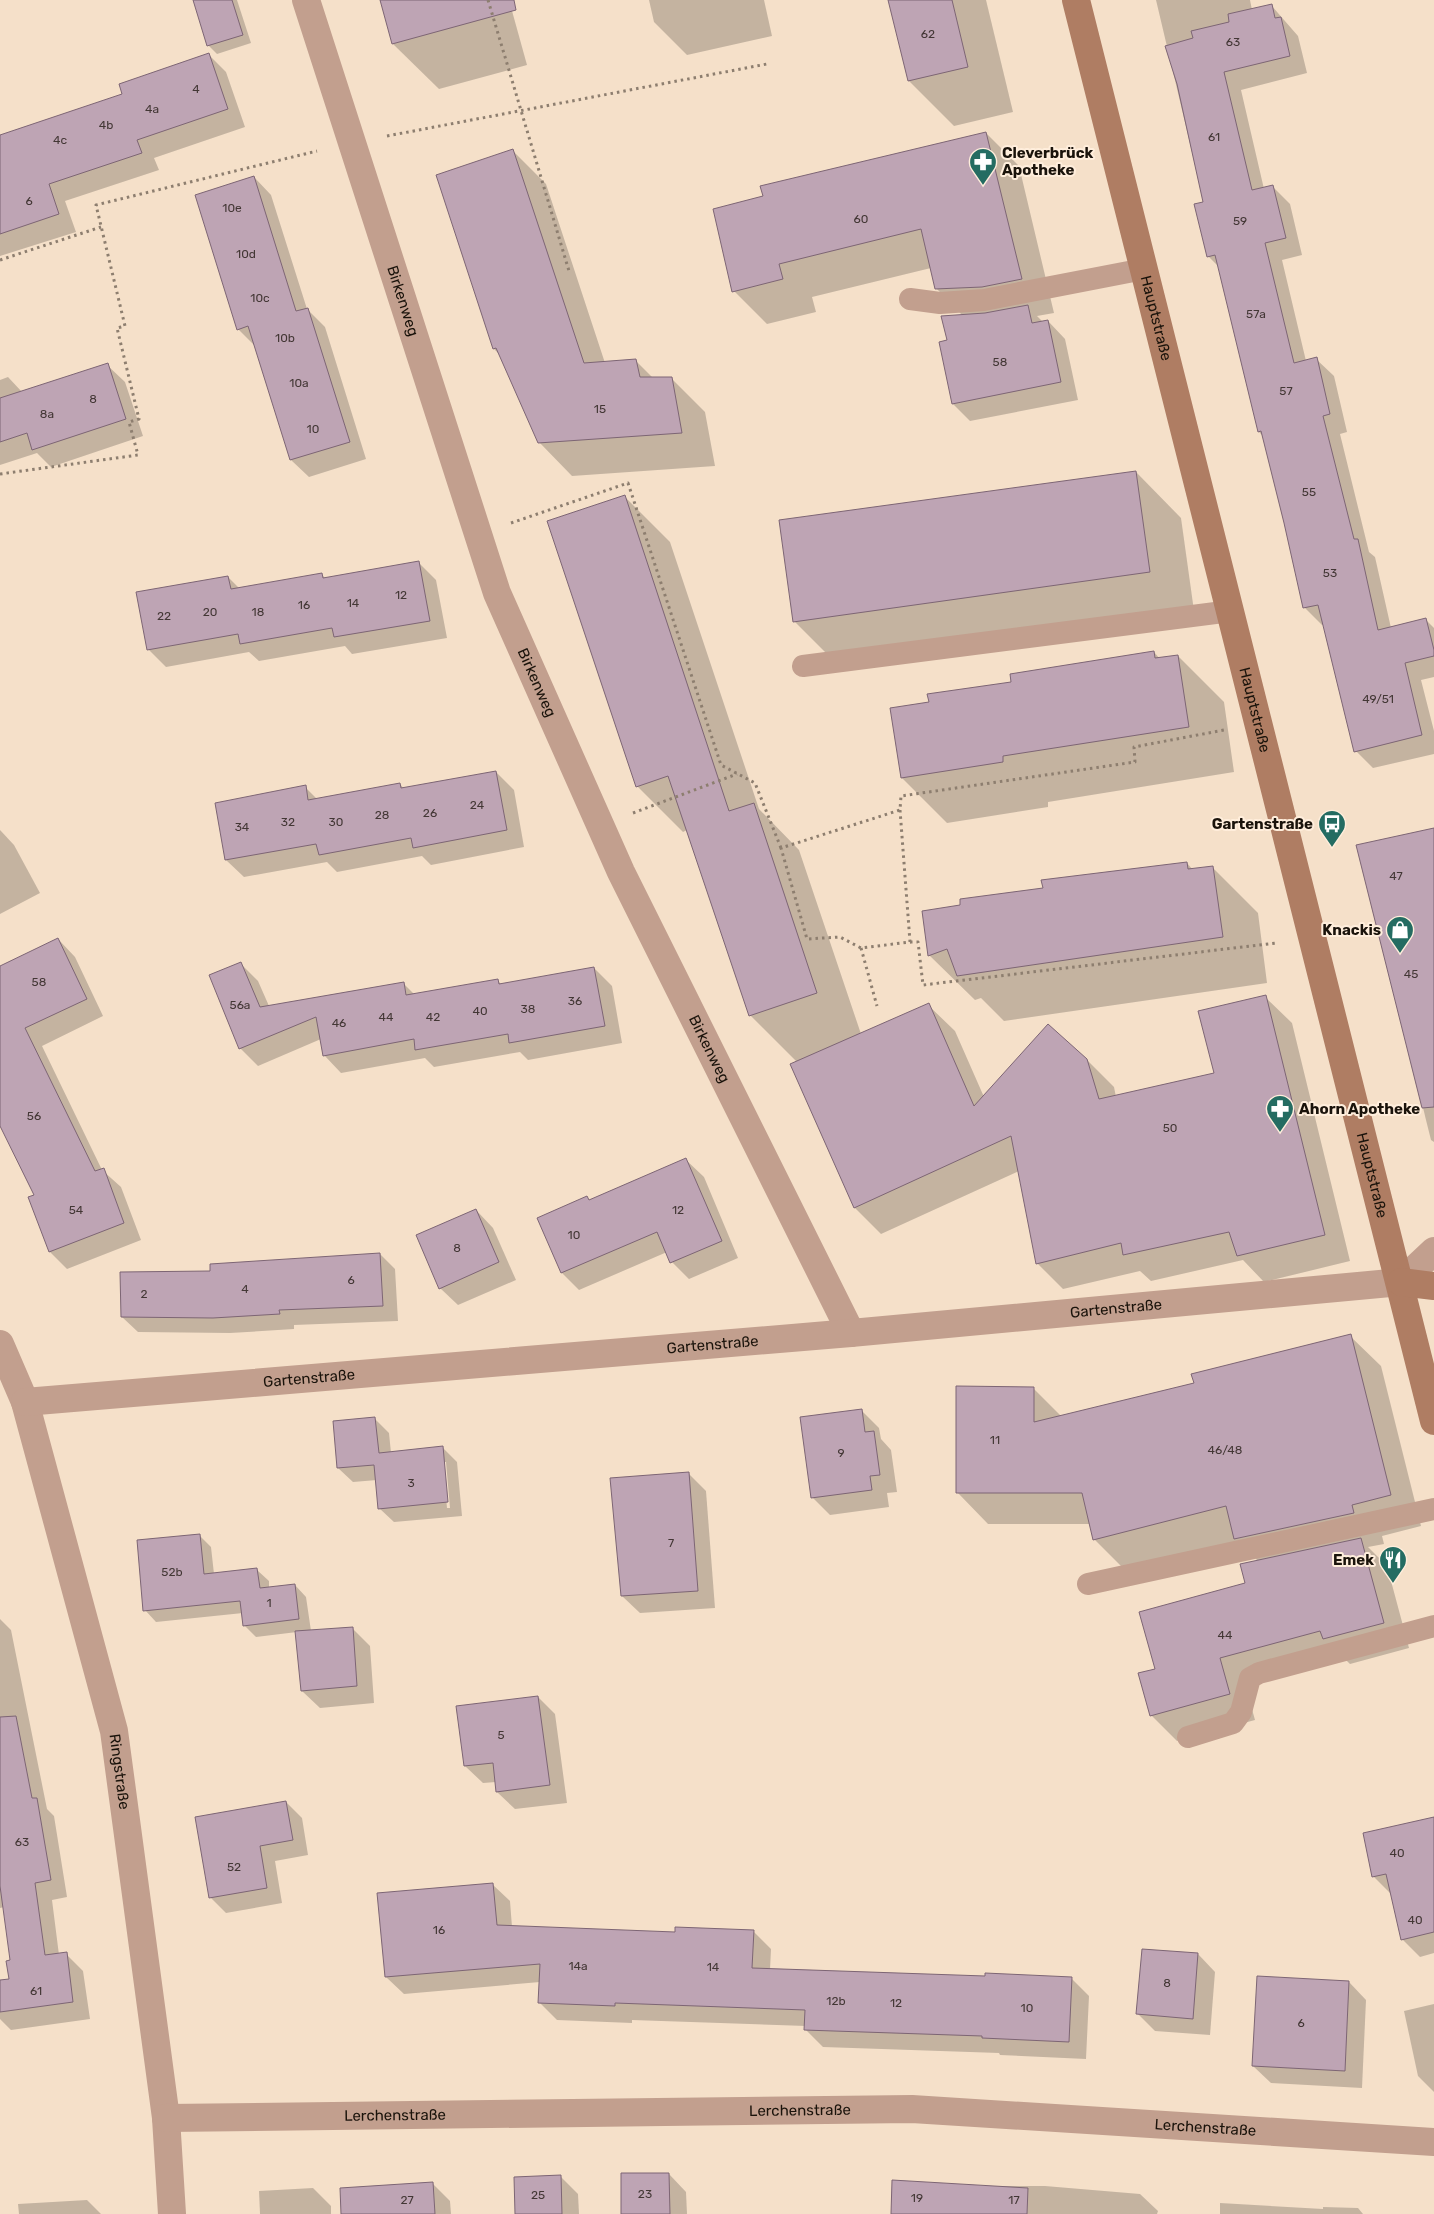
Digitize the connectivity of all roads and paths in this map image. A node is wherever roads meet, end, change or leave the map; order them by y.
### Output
1 (306, 0) edge
2 (488, 0) edge
3 (1076, 0) edge
4 (767, 64) dead end
5 (521, 110) junction
6 (352, 142) junction
7 (101, 227) junction
8 (0, 260) edge
9 (1144, 269) junction
10 (568, 272) dead end
11 (910, 298) dead end
12 (0, 474) edge
13 (478, 535) junction
14 (1231, 611) junction
15 (803, 666) dead end
16 (1259, 724) junction
17 (738, 774) junction
18 (900, 810) junction
19 (600, 825) junction
20 (782, 848) junction
21 (1312, 939) junction
22 (910, 942) junction
23 (861, 948) junction
24 (877, 1006) dead end
25 (1434, 1251) edge
26 (1401, 1282) junction
27 (1434, 1286) edge
28 (851, 1332) junction
29 (0, 1344) edge
30 (25, 1402) junction
31 (1434, 1421) edge
32 (1434, 1509) edge
33 (1088, 1584) dead end
34 (1434, 1626) edge
35 (1188, 1737) dead end
36 (166, 2118) junction
37 (1434, 2142) edge
38 (172, 2214) edge

1 - 6 street, Birkenweg
2 - 5 path
3 - 9 main road, Hauptstraße
4 - 5 path
5 - 6 path
5 - 10 path
6 - 7 path
6 - 13 street, Birkenweg
7 - 8 path
7 - 12 path
9 - 11 lane
9 - 14 main road, Hauptstraße
13 - 17 path
13 - 19 street, Birkenweg
14 - 15 lane
14 - 16 main road, Hauptstraße
16 - 18 path
16 - 21 main road, Hauptstraße
17 - 19 path
17 - 20 path
18 - 20 path
18 - 22 path
19 - 28 street, Birkenweg
20 - 23 path
21 - 22 path
21 - 26 main road, Hauptstraße
22 - 23 path
23 - 24 path
25 - 26 street
26 - 27 main road
26 - 28 street, Gartenstraße
26 - 31 main road, Hauptstraße
28 - 30 street, Gartenstraße
29 - 30 street, Ringstraße
30 - 36 street, Ringstraße
32 - 33 lane
34 - 35 lane
36 - 37 street, Lerchenstraße
36 - 38 street, Ringstraße

